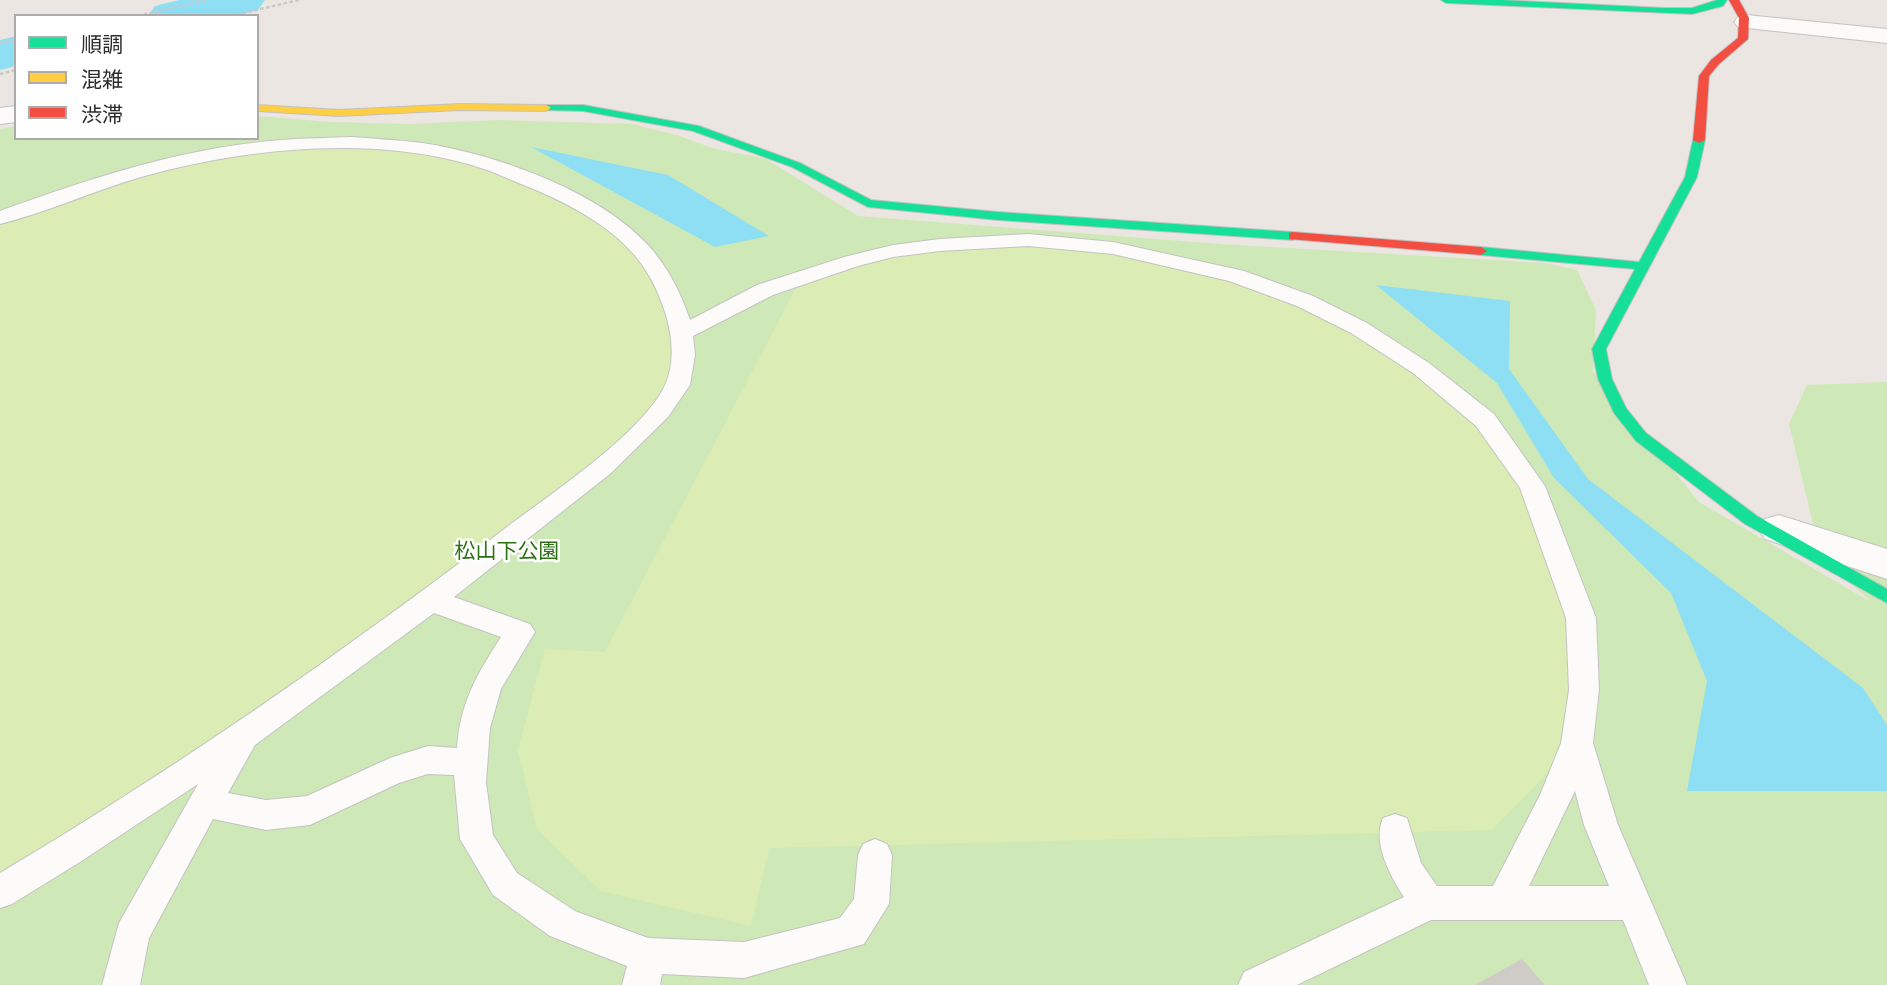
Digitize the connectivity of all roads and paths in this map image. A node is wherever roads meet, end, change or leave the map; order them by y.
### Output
1 (205, 0) edge
2 (299, 0) edge
3 (1446, 0) edge
4 (1722, 0) edge
5 (1734, 0) edge
6 (146, 14) edge
7 (240, 14) edge
8 (1746, 22) junction
9 (1887, 36) edge
10 (259, 108) edge
11 (0, 218) edge
12 (1643, 266) junction
13 (682, 333) junction
14 (1751, 520) junction
15 (1887, 564) edge
16 (1887, 597) edge
17 (430, 600) junction
18 (245, 734) junction
19 (1577, 743) junction
20 (471, 762) junction
21 (204, 803) junction
22 (1395, 829) dead end
23 (875, 855) dead end
24 (0, 892) edge
25 (1428, 903) junction
26 (1503, 903) junction
27 (1633, 904) junction
28 (645, 971) edge
29 (746, 972) edge
30 (121, 985) edge
31 (1257, 985) edge
32 (1668, 985) edge

1 - 6 path
2 - 7 path
3 - 4 street
5 - 8 street
8 - 9 street
8 - 12 street
10 - 12 street
11 - 13 lane
12 - 14 street
13 - 17 lane
13 - 19 lane
14 - 15 street
14 - 16 street
17 - 18 lane
17 - 20 lane
18 - 21 lane
18 - 24 lane
19 - 26 lane
19 - 27 lane
20 - 21 lane
20 - 28 lane
21 - 30 lane
22 - 25 lane
23 - 29 lane
25 - 26 lane
25 - 31 lane
26 - 27 lane
27 - 32 lane
28 - 29 lane

